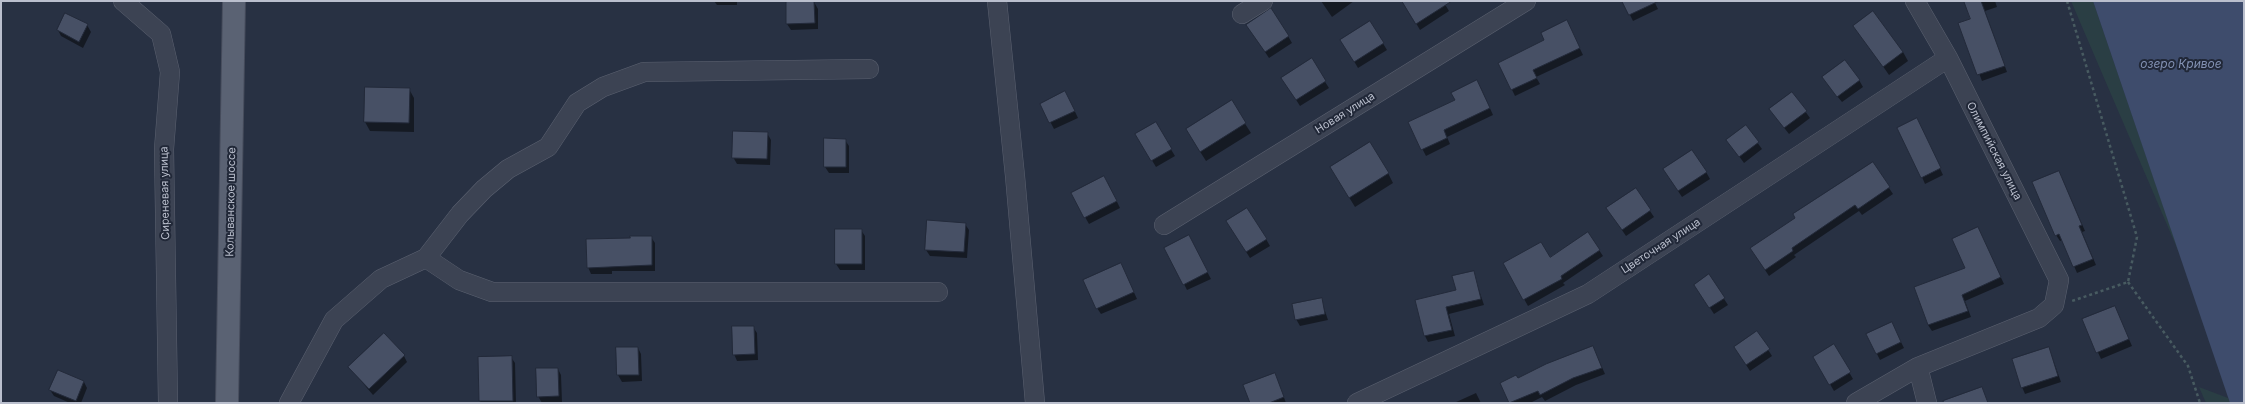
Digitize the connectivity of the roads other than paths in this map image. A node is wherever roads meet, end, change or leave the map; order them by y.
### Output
1 (124, 1) edge
2 (234, 1) edge
3 (997, 1) edge
4 (1263, 1) edge
5 (1526, 1) edge
6 (1915, 1) edge
7 (1242, 14) dead end
8 (1948, 58) junction
9 (869, 69) dead end
10 (1164, 225) dead end
11 (426, 258) junction
12 (938, 292) dead end
13 (1918, 368) junction
14 (168, 403) edge
15 (227, 403) edge
16 (289, 403) edge
17 (1035, 403) edge
18 (1357, 403) edge
19 (1856, 403) edge
20 (1926, 403) edge

1 - 14 street, Сиреневая улица
2 - 15 main road, Колыванское шоссе
3 - 17 street
4 - 7 street
5 - 10 street, Новая улица
6 - 8 street, Олимпийская улица
8 - 13 street, Олимпийская улица
8 - 18 street, Цветочная улица
9 - 11 street
11 - 12 street
11 - 16 street
13 - 19 street
13 - 20 street

